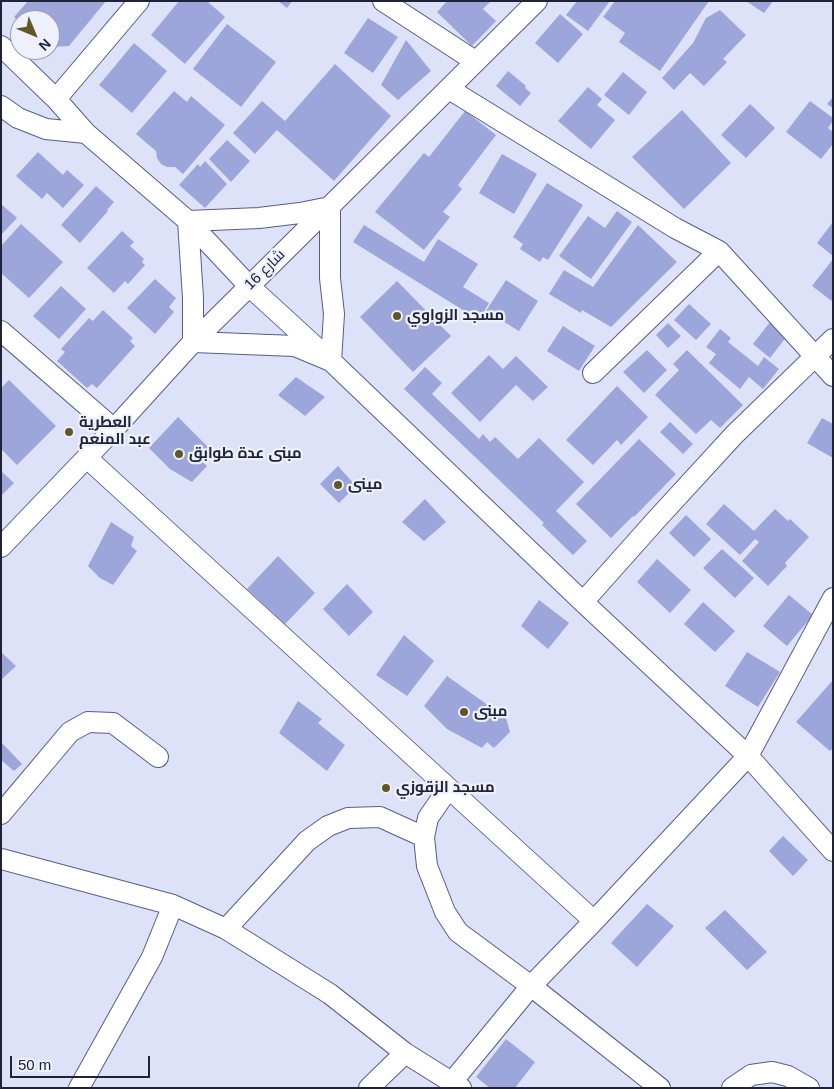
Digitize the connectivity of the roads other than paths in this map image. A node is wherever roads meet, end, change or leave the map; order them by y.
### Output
1 (139, 1) edge
2 (383, 1) edge
3 (537, 1) edge
4 (3, 50) edge
5 (475, 61) junction
6 (449, 89) junction
7 (56, 99) junction
8 (1, 106) edge
9 (86, 133) junction
10 (330, 207) junction
11 (188, 221) junction
12 (719, 251) junction
13 (249, 286) junction
14 (1, 331) edge
15 (833, 339) edge
16 (193, 342) junction
17 (814, 356) junction
18 (331, 360) junction
19 (593, 373) dead end
20 (833, 376) edge
21 (114, 429) junction
22 (87, 458) junction
23 (1, 547) edge
24 (833, 598) edge
25 (583, 602) junction
26 (748, 756) junction
27 (158, 757) dead end
28 (448, 789) junction
29 (1, 814) edge
30 (424, 837) junction
31 (833, 851) edge
32 (1, 859) edge
33 (173, 905) junction
34 (594, 920) junction
35 (226, 929) junction
36 (530, 986) junction
37 (405, 1053) junction
38 (457, 1085) edge
39 (79, 1088) edge
40 (369, 1088) edge
41 (660, 1088) edge
42 (732, 1088) edge
43 (809, 1088) edge

1 - 7 street
2 - 5 street
3 - 5 street, شارع 16
4 - 7 street
5 - 6 street, شارع 16
6 - 10 street, شارع 16
6 - 12 street
7 - 9 street
8 - 9 street
9 - 11 street
10 - 11 street
10 - 13 street, شارع 16
10 - 18 street
11 - 13 street
11 - 16 street
12 - 17 street
12 - 19 street
13 - 16 street, شارع 16
13 - 18 street
14 - 21 street
15 - 17 street
16 - 18 street
16 - 21 street, شارع 16
17 - 20 street
17 - 25 street
18 - 25 street
21 - 22 street, شارع 16
22 - 23 street, شارع 16
22 - 28 street
24 - 26 street
25 - 26 street
26 - 31 street
26 - 34 street
27 - 29 street
28 - 30 street
28 - 34 street
30 - 35 street
30 - 36 street
32 - 33 street
33 - 35 street
33 - 39 street
34 - 36 street
35 - 37 street
36 - 38 street
36 - 41 street
37 - 38 street
37 - 40 street
42 - 43 street

